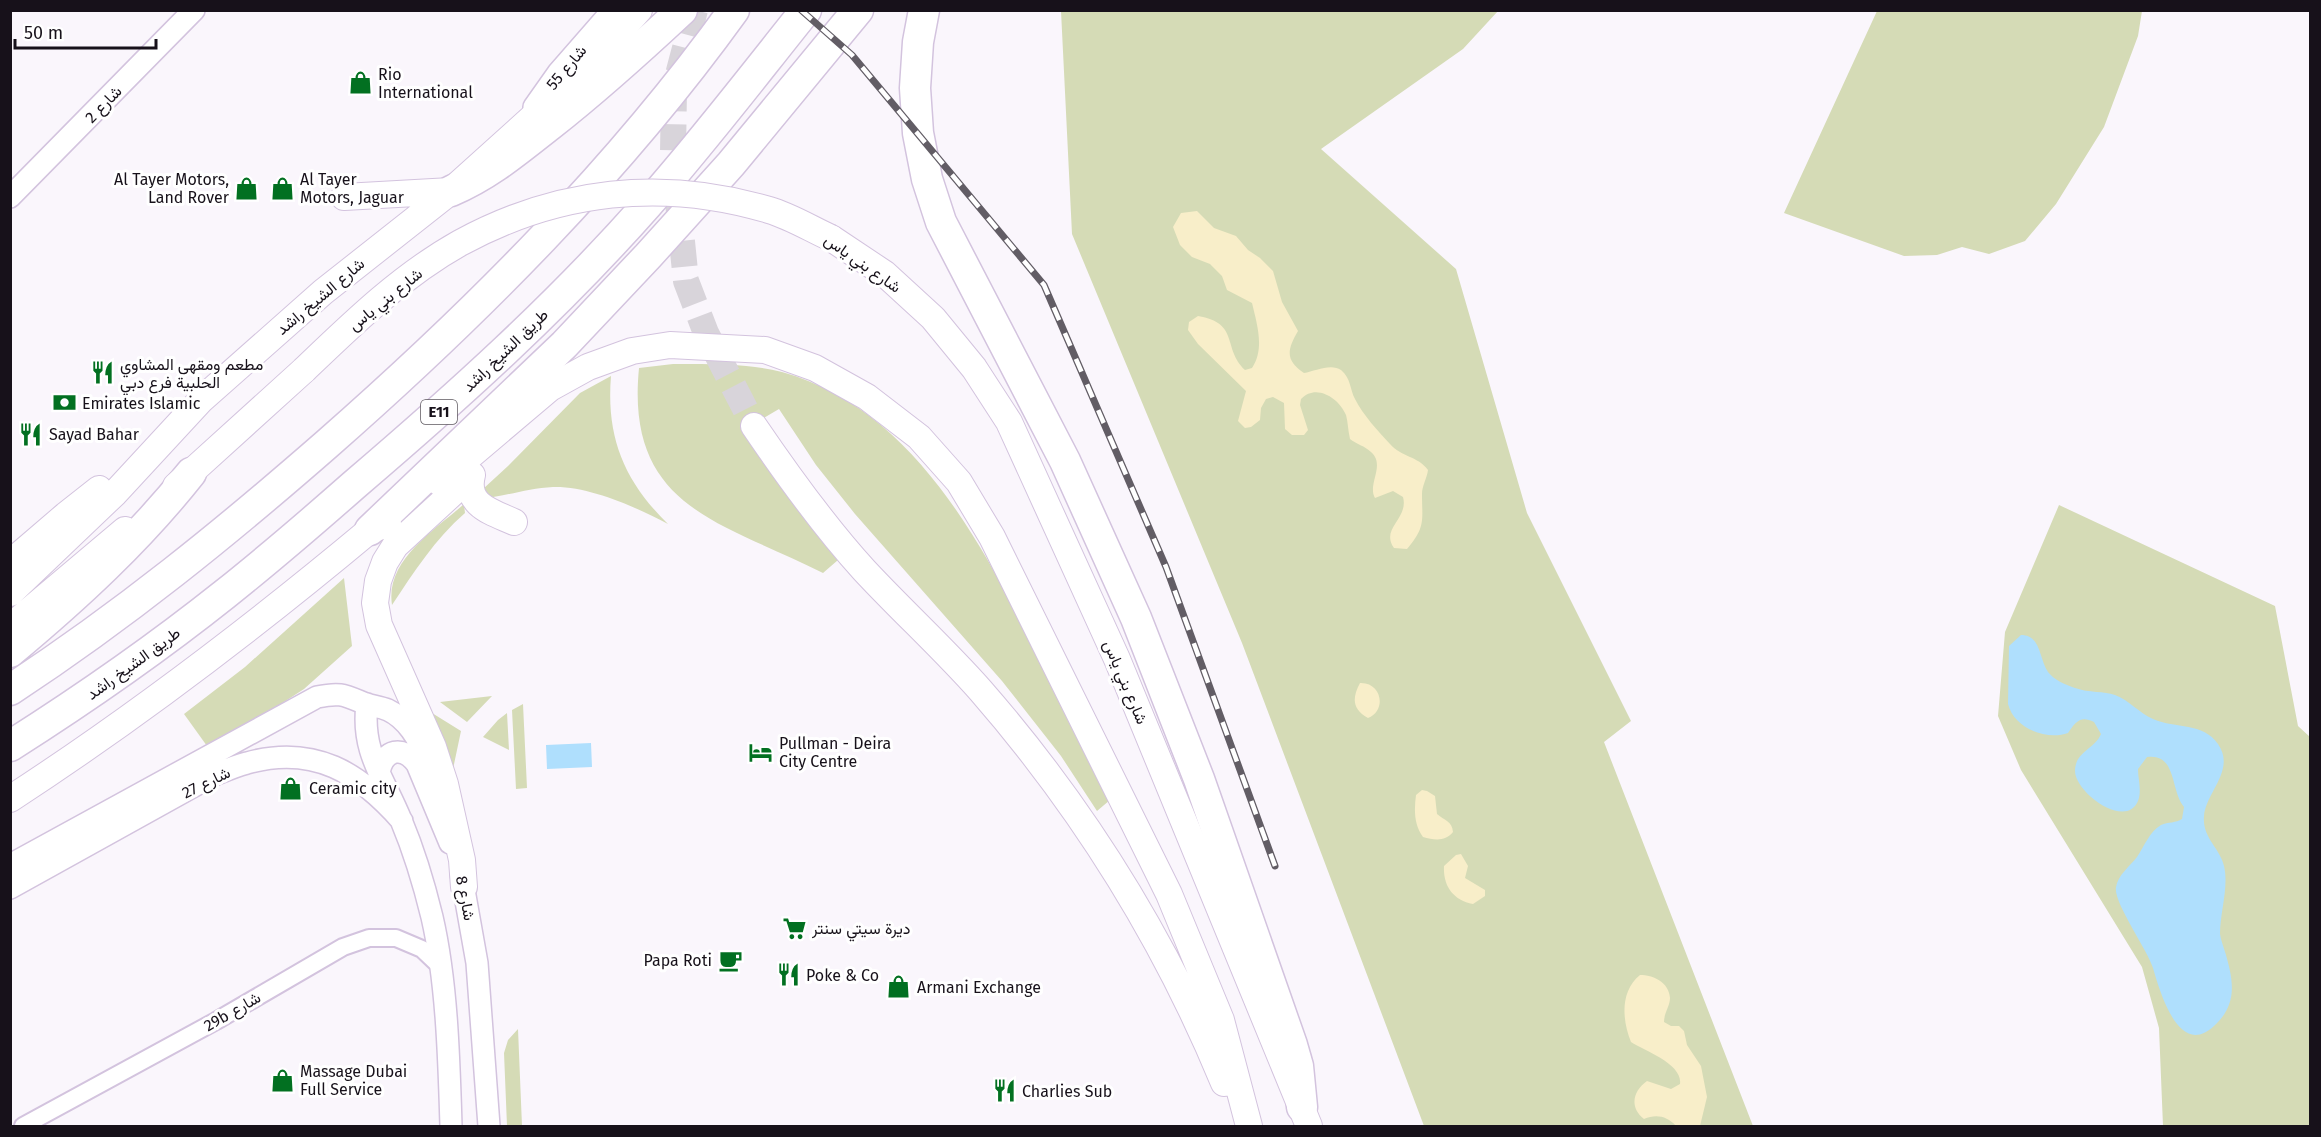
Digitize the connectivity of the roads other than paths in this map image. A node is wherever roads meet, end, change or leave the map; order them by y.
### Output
1 (194, 10) edge
2 (614, 10) edge
3 (639, 10) edge
4 (682, 10) edge
5 (734, 10) edge
6 (806, 10) edge
7 (858, 10) edge
8 (924, 10) edge
9 (522, 126) junction
10 (451, 190) junction
11 (10, 197) edge
12 (344, 197) dead end
13 (609, 360) junction
14 (754, 426) tunnel mouth
15 (144, 459) junction
16 (192, 473) junction
17 (472, 475) junction
18 (514, 522) dead end
19 (370, 530) junction
20 (10, 563) edge
21 (10, 592) edge
22 (10, 627) edge
23 (10, 652) edge
24 (10, 690) edge
25 (367, 704) junction
26 (10, 746) edge
27 (379, 772) junction
28 (10, 799) edge
29 (402, 821) junction
30 (10, 865) edge
31 (461, 875) junction
32 (10, 888) edge
33 (442, 968) junction
34 (450, 1116) edge
35 (1305, 1117) edge
36 (23, 1126) edge
37 (460, 1126) edge
38 (489, 1126) edge
39 (1242, 1126) edge
40 (1249, 1126) edge

1 - 11 street, شارع 2
2 - 9 street, شارع 55
3 - 9 main road, شارع الشيخ راشد
4 - 10 highway
5 - 24 highway
6 - 26 highway, طريق الشيخ راشد / E11
7 - 19 highway
8 - 35 highway
9 - 10 main road, شارع الشيخ راشد
10 - 12 main road
10 - 15 main road, شارع الشيخ راشد
13 - 17 main road
13 - 19 main road
13 - 40 main road
14 - 39 main road
15 - 20 main road
15 - 21 main road, شارع الشيخ راشد
16 - 22 main road, شارع بني ياس
16 - 23 highway
16 - 35 main road, شارع بني ياس, bridge
17 - 18 main road
17 - 31 main road
19 - 28 main road
25 - 27 street
25 - 30 street, شارع 8
25 - 31 street, شارع 8
27 - 29 street
27 - 31 street
29 - 32 street, شارع 27
29 - 33 street
31 - 38 street, شارع 8
33 - 34 street
33 - 36 street, 29b شارع
34 - 37 street

